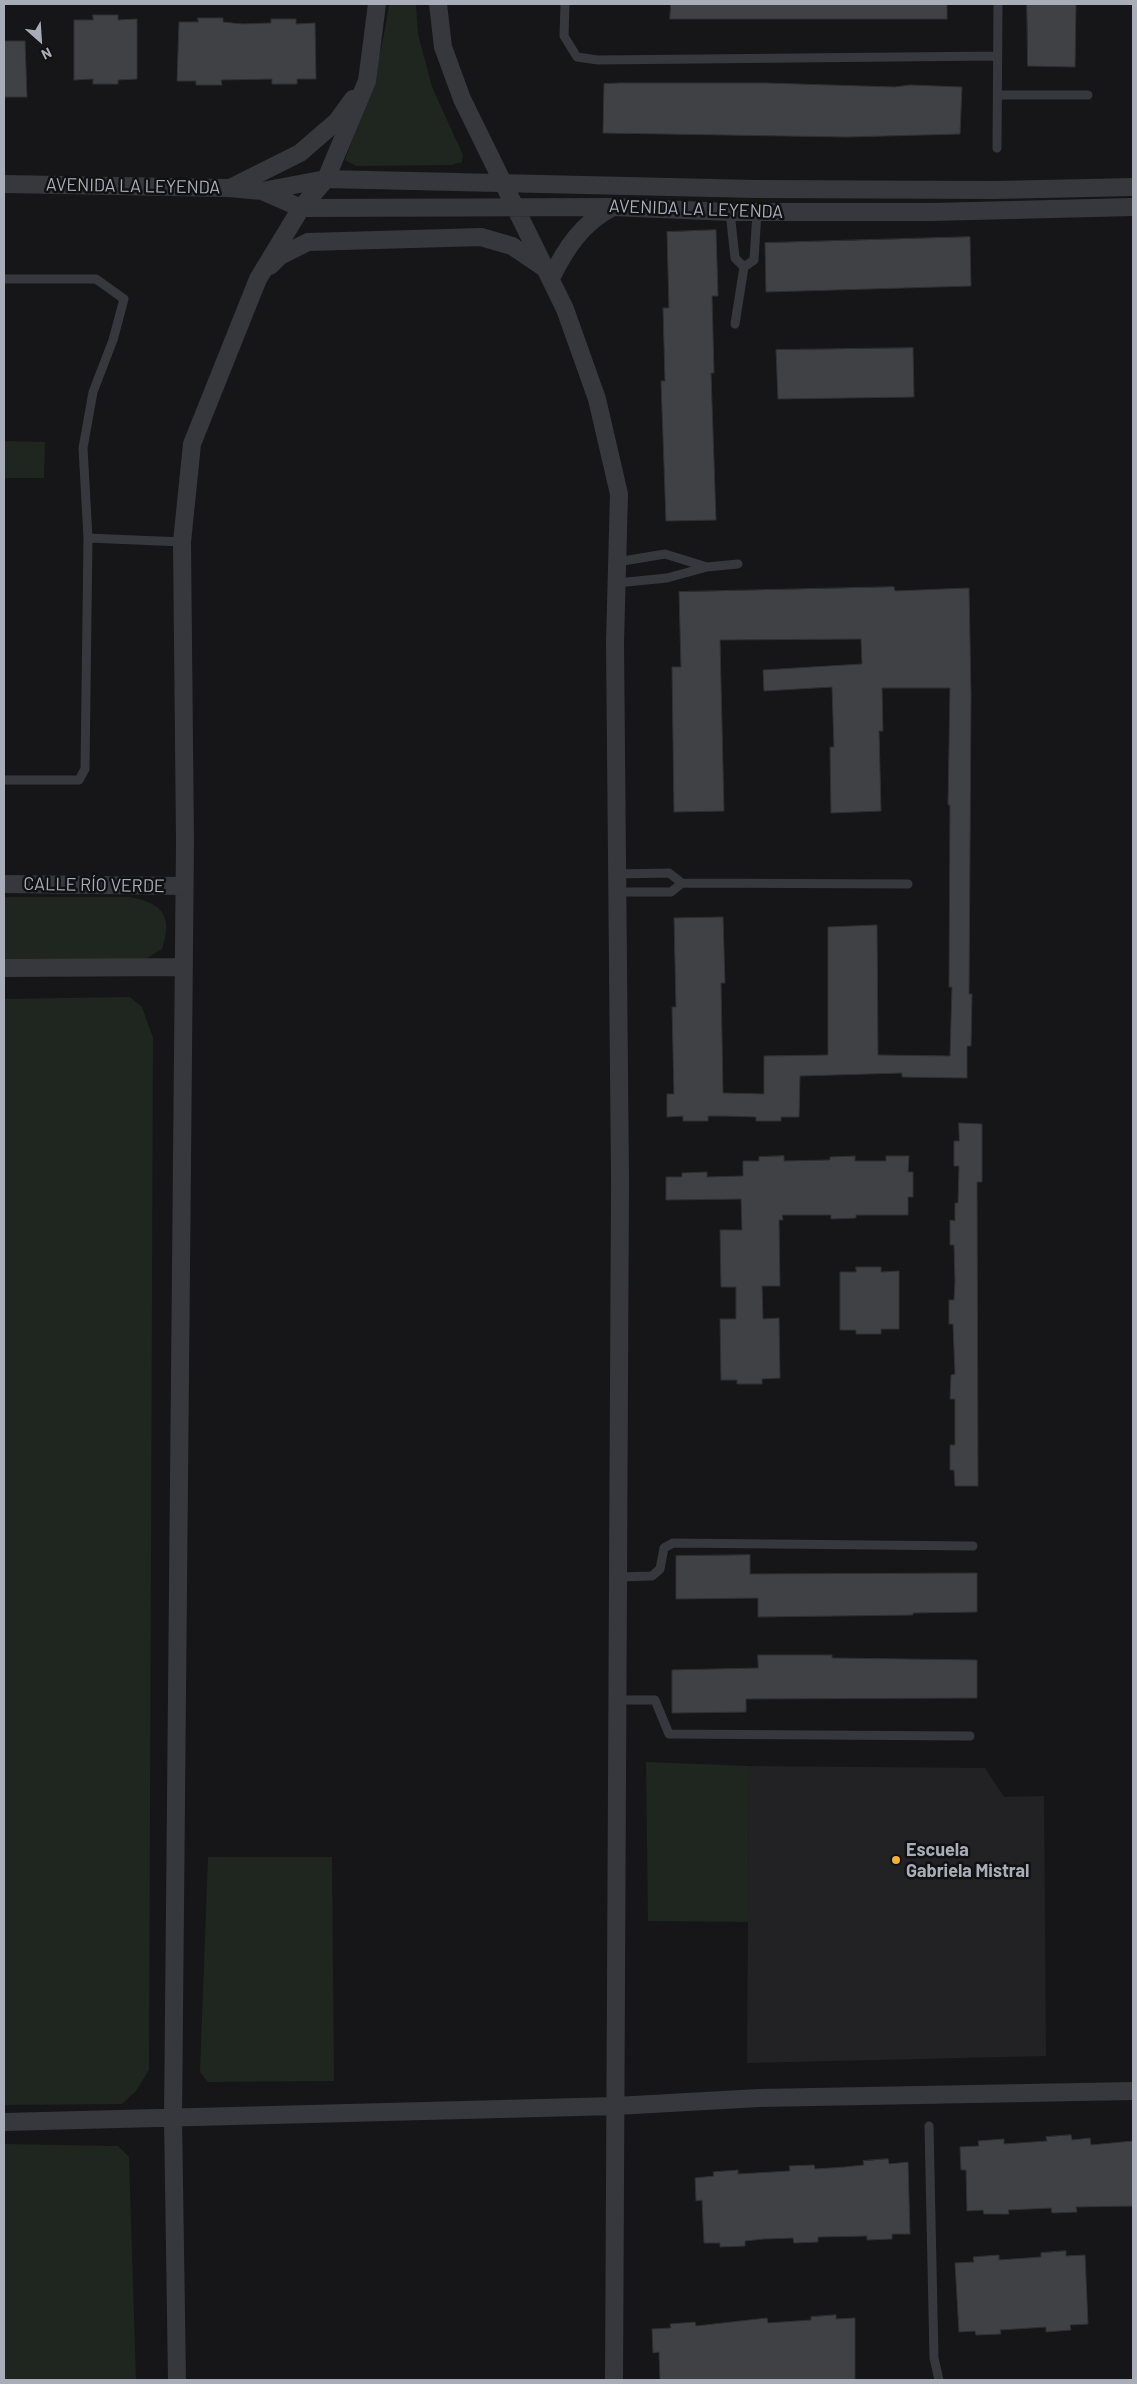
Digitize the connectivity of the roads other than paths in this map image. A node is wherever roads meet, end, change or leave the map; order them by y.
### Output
1 (376, 4) edge
2 (438, 4) edge
3 (565, 4) edge
4 (998, 4) edge
5 (997, 56) junction
6 (367, 81) junction
7 (998, 95) junction
8 (1088, 95) dead end
9 (997, 148) dead end
10 (326, 178) junction
11 (504, 182) junction
12 (4, 184) edge
13 (1133, 187) edge
14 (229, 188) junction
15 (262, 191) junction
16 (516, 207) junction
17 (613, 207) junction
18 (1133, 207) edge
19 (302, 208) junction
20 (730, 212) junction
21 (757, 212) junction
22 (744, 267) junction
23 (548, 274) junction
24 (4, 279) edge
25 (258, 279) junction
26 (735, 324) dead end
27 (88, 538) junction
28 (182, 542) junction
29 (617, 562) junction
30 (738, 564) dead end
31 (707, 567) junction
32 (617, 584) junction
33 (4, 780) edge
34 (616, 874) junction
35 (682, 883) junction
36 (4, 884) edge
37 (908, 884) dead end
38 (184, 886) junction
39 (616, 892) junction
40 (184, 967) junction
41 (4, 968) edge
42 (973, 1546) dead end
43 (619, 1577) junction
44 (619, 1700) junction
45 (970, 1736) dead end
46 (1133, 2091) edge
47 (616, 2106) junction
48 (173, 2118) junction
49 (4, 2122) edge
50 (929, 2126) dead end
51 (177, 2380) edge
52 (614, 2380) edge
53 (939, 2380) edge

1 - 6 street
2 - 11 street
3 - 5 lane
4 - 5 lane
5 - 7 lane
6 - 10 street
6 - 14 street
7 - 8 lane
7 - 9 lane
10 - 11 street, AVENIDA LA LEYENDA
10 - 15 street, AVENIDA LA LEYENDA
10 - 19 street
11 - 13 street, AVENIDA LA LEYENDA
11 - 16 street
12 - 14 street, AVENIDA LA LEYENDA
14 - 15 street, AVENIDA LA LEYENDA
15 - 19 street, AVENIDA LA LEYENDA
16 - 17 street, AVENIDA LA LEYENDA
16 - 19 street, AVENIDA LA LEYENDA
16 - 23 street
17 - 20 street, AVENIDA LA LEYENDA
17 - 23 street
18 - 21 street, AVENIDA LA LEYENDA
19 - 25 street
20 - 21 street, AVENIDA LA LEYENDA
20 - 22 lane
21 - 22 lane
22 - 26 lane
23 - 25 street
23 - 29 street
24 - 27 lane
25 - 28 street
27 - 28 lane
27 - 33 lane
28 - 38 street
29 - 31 lane
29 - 32 street
30 - 31 lane
31 - 32 lane
32 - 34 street
34 - 35 lane
34 - 39 street
35 - 37 lane
35 - 39 lane
36 - 38 street, CALLE RÍO VERDE
38 - 40 street
39 - 43 street
40 - 41 street
40 - 48 street
42 - 43 lane
43 - 44 street
44 - 45 lane
44 - 47 street
46 - 47 street
47 - 48 street
47 - 52 street
48 - 49 street
48 - 51 street
50 - 53 lane

